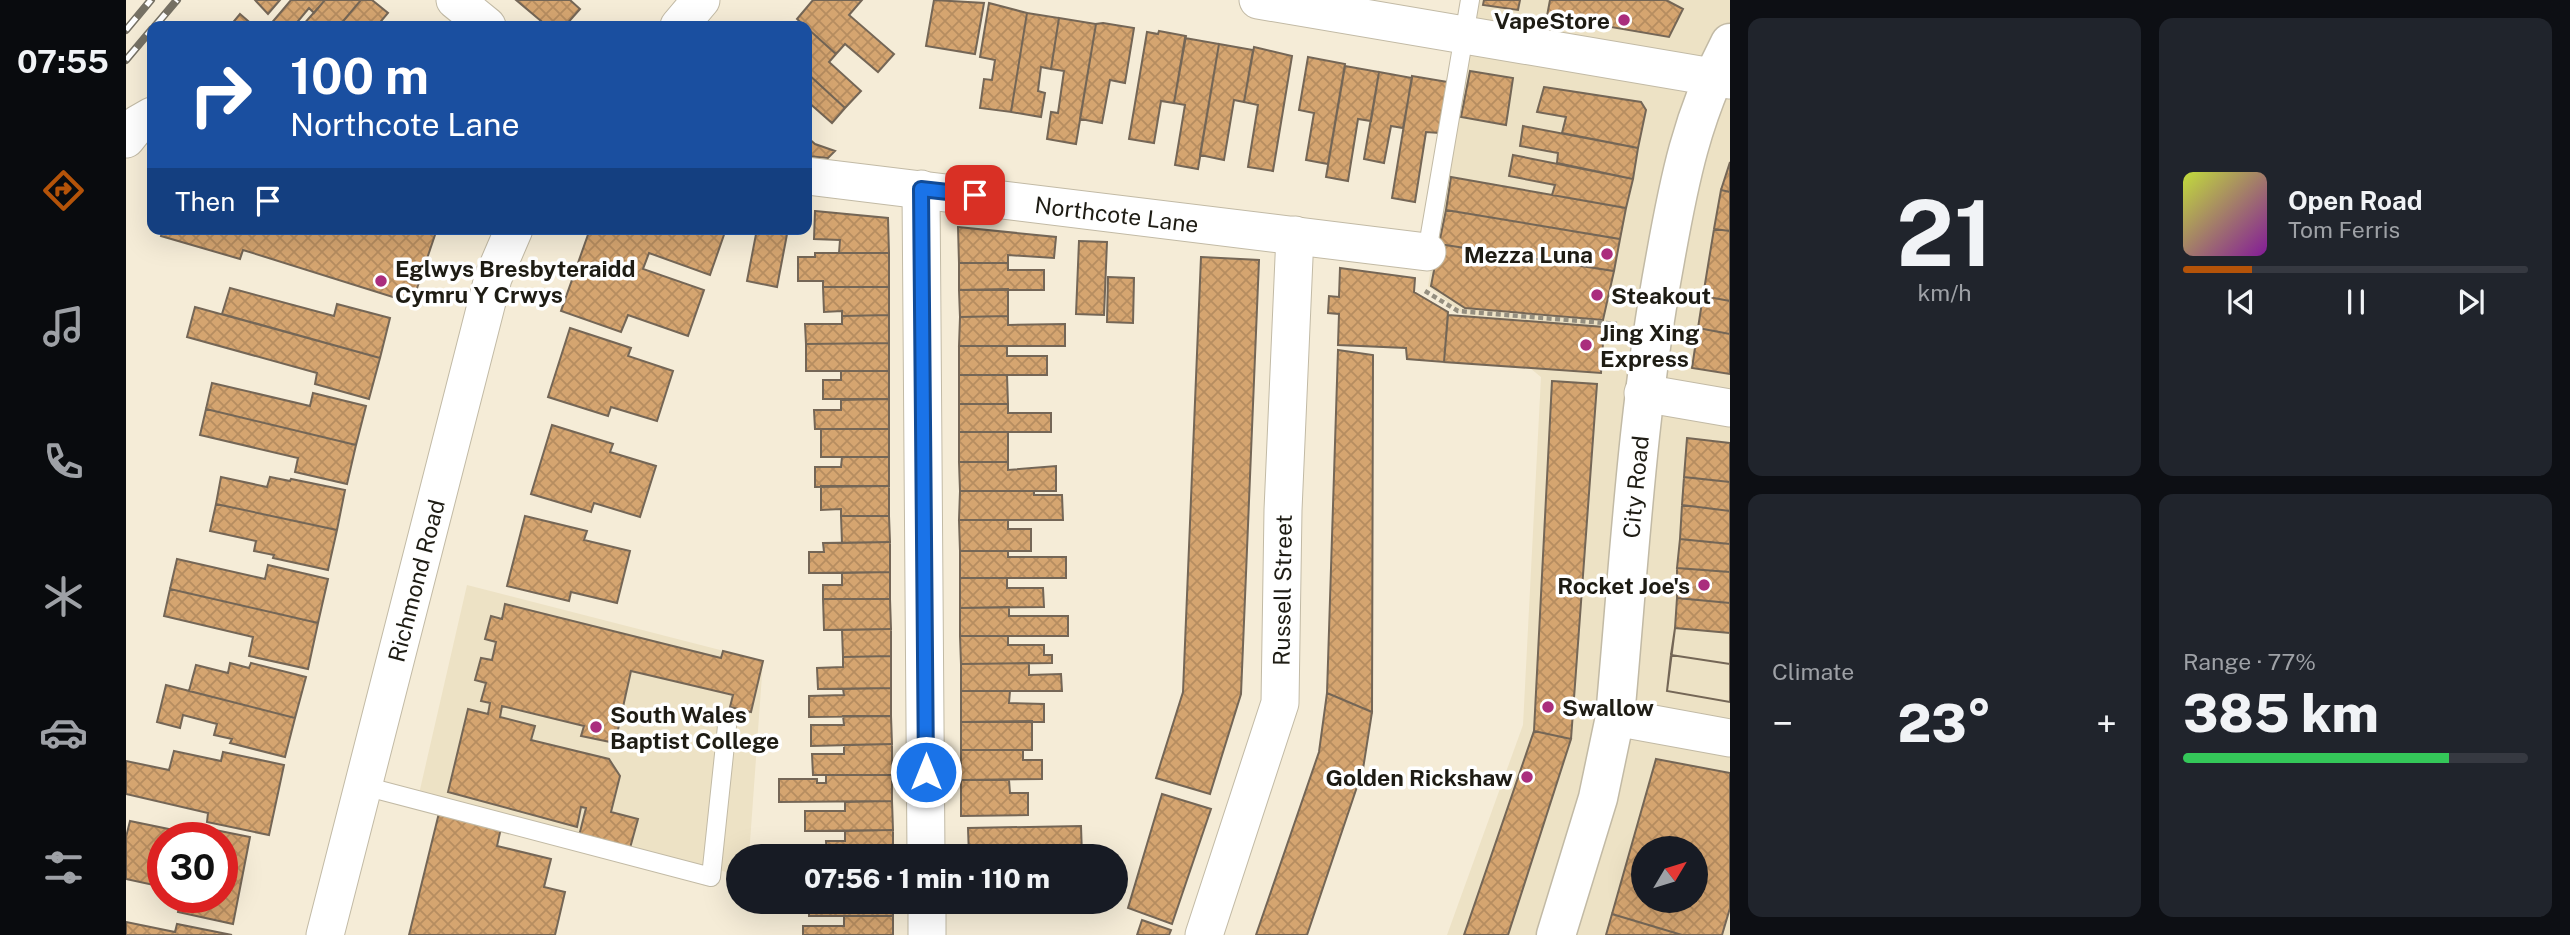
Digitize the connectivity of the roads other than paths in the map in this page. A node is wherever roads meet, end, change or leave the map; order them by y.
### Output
1 (456, 0) edge
2 (701, 0) edge
3 (1258, 0) edge
4 (1469, 0) edge
5 (481, 21) edge
6 (683, 21) edge
7 (1464, 36) junction
8 (1730, 43) edge
9 (1721, 79) edge
10 (147, 119) edge
11 (126, 139) edge
12 (812, 177) edge
13 (921, 189) junction
14 (511, 235) edge
15 (1295, 235) junction
16 (1427, 252) joint
17 (1643, 393) junction
18 (1730, 408) edge
19 (1615, 717) junction
20 (727, 726) dead end
21 (1730, 738) edge
22 (364, 786) junction
23 (926, 844) edge
24 (927, 914) edge
25 (325, 935) edge
26 (927, 935) edge
27 (1204, 935) edge
28 (1556, 935) edge

1 - 5 street
2 - 6 street
3 - 7 street
4 - 7 lane
7 - 9 street
7 - 16 lane
8 - 9 main road, City Road
9 - 17 main road, City Road
10 - 11 street
12 - 13 street, Northcote Lane
13 - 15 street, Northcote Lane
13 - 23 street
14 - 22 street, Richmond Road
15 - 16 street, Northcote Lane
15 - 27 street, Russell Street
17 - 18 street
17 - 19 main road, City Road
19 - 21 street
19 - 28 main road, City Road
20 - 22 lane
22 - 25 street, Richmond Road
24 - 26 street

